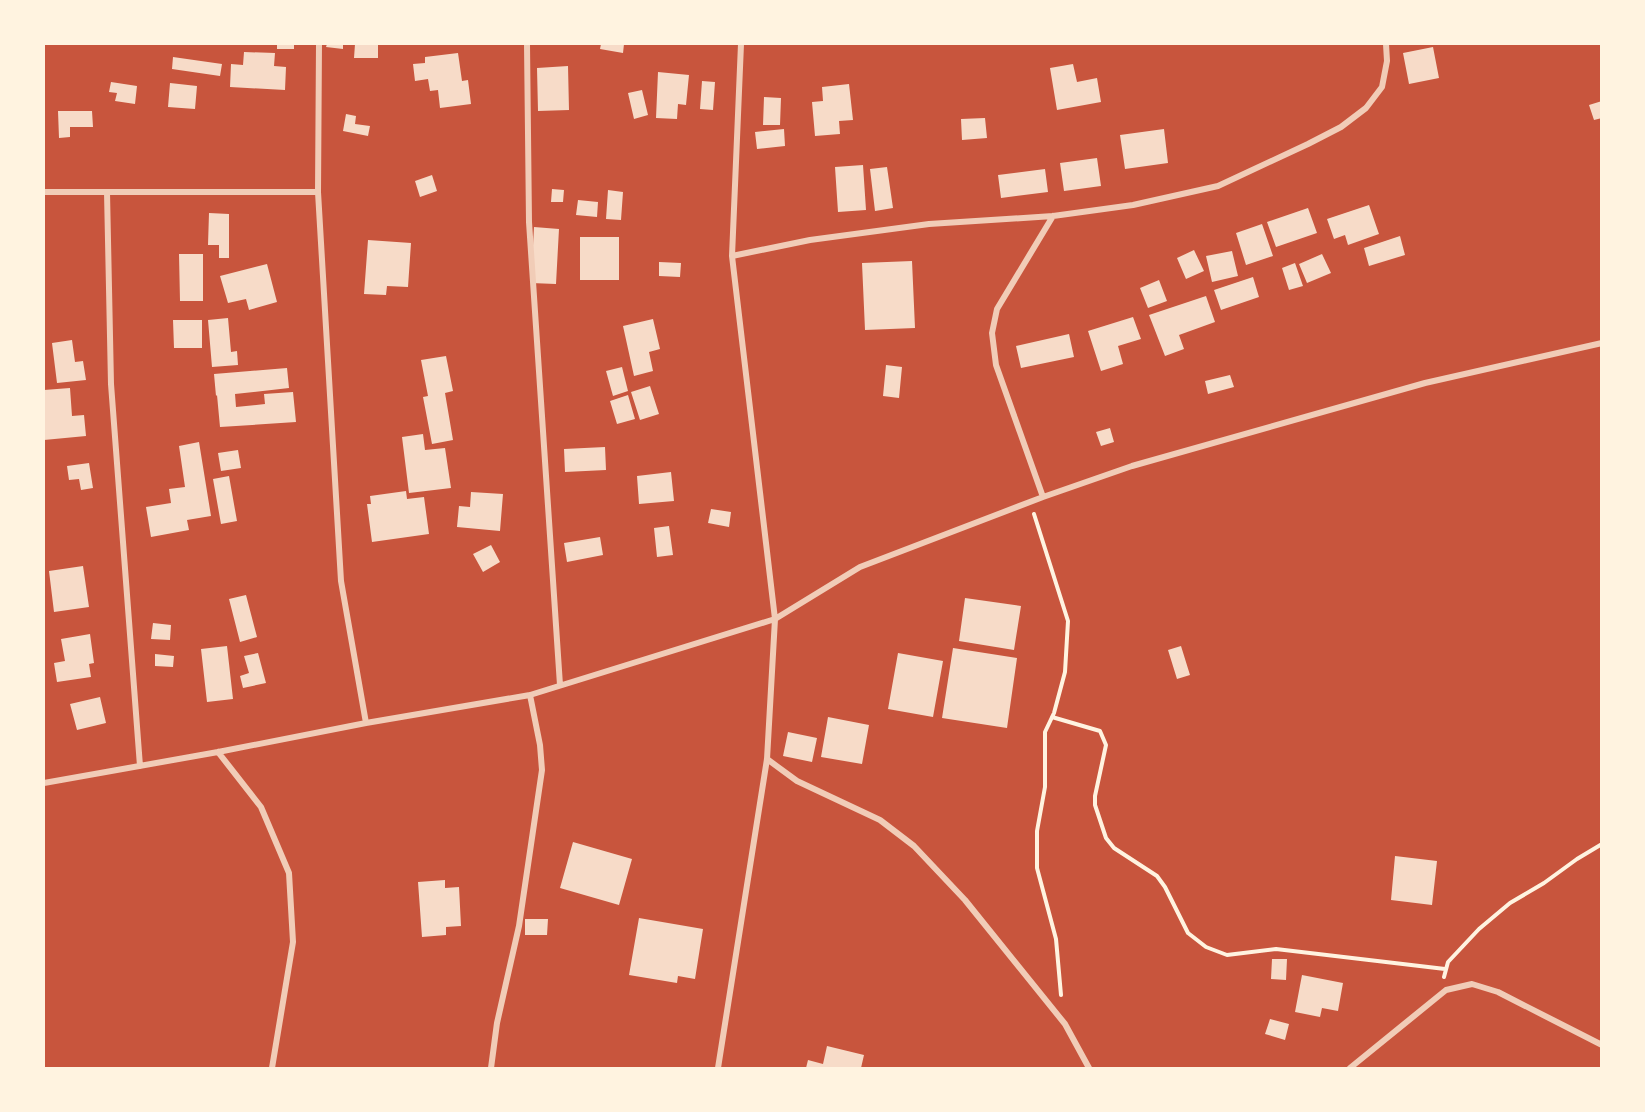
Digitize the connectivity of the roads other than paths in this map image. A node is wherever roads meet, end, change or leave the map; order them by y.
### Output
1 (319, 44) edge
2 (527, 44) edge
3 (741, 44) edge
4 (1386, 44) edge
5 (44, 192) edge
6 (107, 192) junction
7 (318, 192) junction
8 (1053, 216) junction
9 (732, 256) junction
10 (1602, 343) edge
11 (1043, 497) junction
12 (776, 619) junction
13 (560, 685) junction
14 (530, 695) junction
15 (366, 723) junction
16 (218, 752) junction
17 (767, 759) junction
18 (140, 766) junction
19 (44, 783) edge
20 (1602, 1046) edge
21 (272, 1068) edge
22 (491, 1068) edge
23 (717, 1068) edge
24 (1089, 1068) edge
25 (1350, 1068) edge

1 - 7 street
2 - 13 street
3 - 9 street
4 - 8 street
5 - 6 street
6 - 7 street
6 - 18 street
7 - 15 street
8 - 9 street
8 - 11 street
9 - 12 street
10 - 11 street
11 - 12 street
12 - 13 street
12 - 17 street
13 - 14 street
14 - 15 street
14 - 22 street
15 - 16 street
16 - 18 street
16 - 21 street
17 - 23 street
17 - 24 street
18 - 19 street
20 - 25 street

